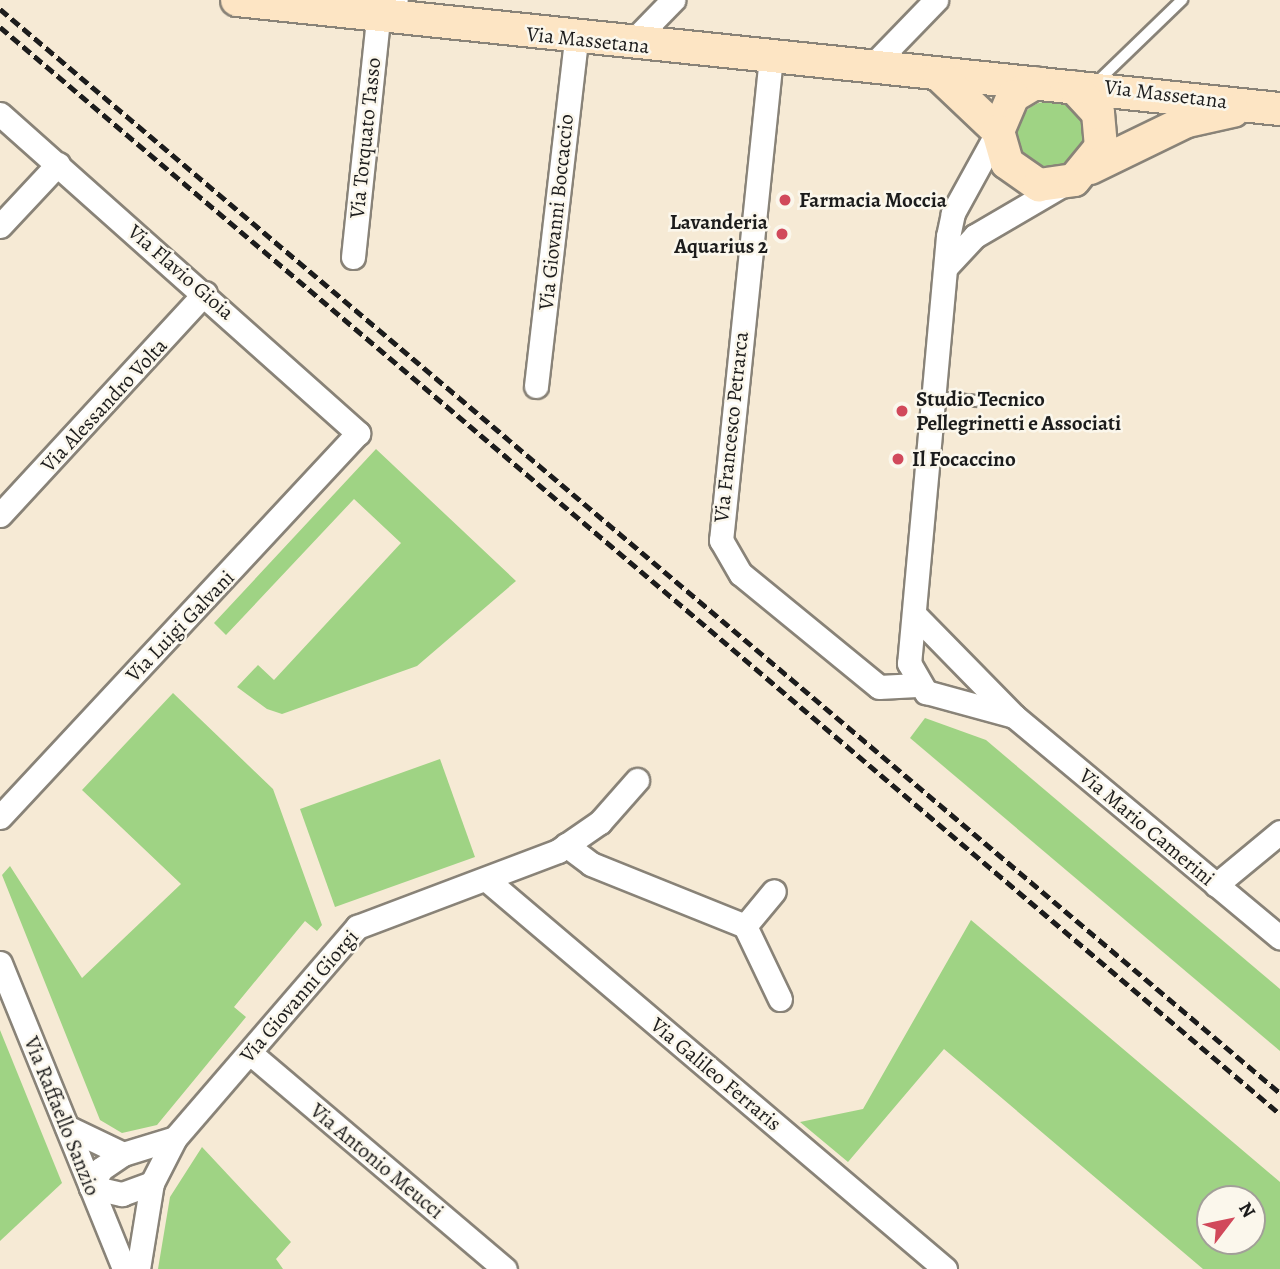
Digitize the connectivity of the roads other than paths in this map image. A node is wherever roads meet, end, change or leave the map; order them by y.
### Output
1 (237, 0) edge
2 (673, 0) edge
3 (936, 0) edge
4 (1182, 0) edge
5 (387, 9) edge
6 (576, 38) junction
7 (630, 44) junction
8 (771, 58) junction
9 (870, 68) junction
10 (939, 75) junction
11 (1035, 83) junction
12 (1084, 86) junction
13 (1269, 108) edge
14 (0, 114) edge
15 (998, 131) junction
16 (58, 164) junction
17 (1078, 176) junction
18 (0, 226) edge
19 (353, 257) dead end
20 (947, 266) junction
21 (205, 293) junction
22 (536, 386) dead end
23 (935, 397) junction
24 (976, 401) dead end
25 (358, 433) joint
26 (0, 515) edge
27 (914, 614) junction
28 (917, 685) junction
29 (1014, 716) junction
30 (637, 780) dead end
31 (0, 817) edge
32 (1280, 832) edge
33 (566, 845) junction
34 (487, 880) junction
35 (1216, 885) junction
36 (774, 891) dead end
37 (745, 926) junction
38 (1280, 938) edge
39 (0, 963) edge
40 (780, 999) dead end
41 (250, 1053) junction
42 (67, 1127) junction
43 (174, 1138) junction
44 (123, 1154) junction
45 (152, 1183) junction
46 (91, 1186) junction
47 (124, 1269) edge
48 (138, 1269) edge
49 (505, 1269) edge
50 (945, 1269) edge

1 - 5 main road, Via Massetana
2 - 7 street
3 - 9 street
4 - 12 lane
5 - 6 main road, Via Massetana
5 - 19 street, Via Torquato Tasso
6 - 7 main road, Via Massetana
6 - 22 street, Via Giovanni Boccaccio
7 - 8 main road, Via Massetana
8 - 9 main road, Via Massetana
8 - 28 street, Via Francesco Petrarca
9 - 10 main road, Via Massetana
10 - 11 main road, Via Massetana
10 - 15 main road
11 - 12 main road, Via Massetana
11 - 15 main road
12 - 13 main road, Via Massetana
12 - 17 main road, Via Massetana
13 - 17 main road, Via Massetana
14 - 16 street, Via Flavio Gioia
15 - 17 main road
15 - 20 street
16 - 18 street
16 - 21 street, Via Flavio Gioia
17 - 20 street
20 - 23 street
21 - 25 street, Via Flavio Gioia
21 - 26 street, Via Alessandro Volta
23 - 24 lane
23 - 27 street
25 - 31 street, Via Luigi Galvani
27 - 28 street
27 - 29 street, Via Mario Camerini
28 - 29 street, Via Mario Camerini
29 - 35 street, Via Mario Camerini
30 - 33 street, Via Giovanni Giorgi
32 - 35 street
33 - 34 street, Via Giovanni Giorgi
33 - 37 street
34 - 41 street, Via Giovanni Giorgi
34 - 50 street, Via Galileo Ferraris
35 - 38 street, Via Mario Camerini
36 - 37 street
37 - 40 street
39 - 42 street, Via Raffaello Sanzio
41 - 43 street, Via Giovanni Giorgi
41 - 49 street, Via Antonio Meucci
42 - 44 street
42 - 46 street, Via Raffaello Sanzio
43 - 44 street
43 - 45 street, Via Giovanni Giorgi
44 - 46 street
45 - 46 street
45 - 48 street, Via Giovanni Giorgi
46 - 47 street, Via Raffaello Sanzio

